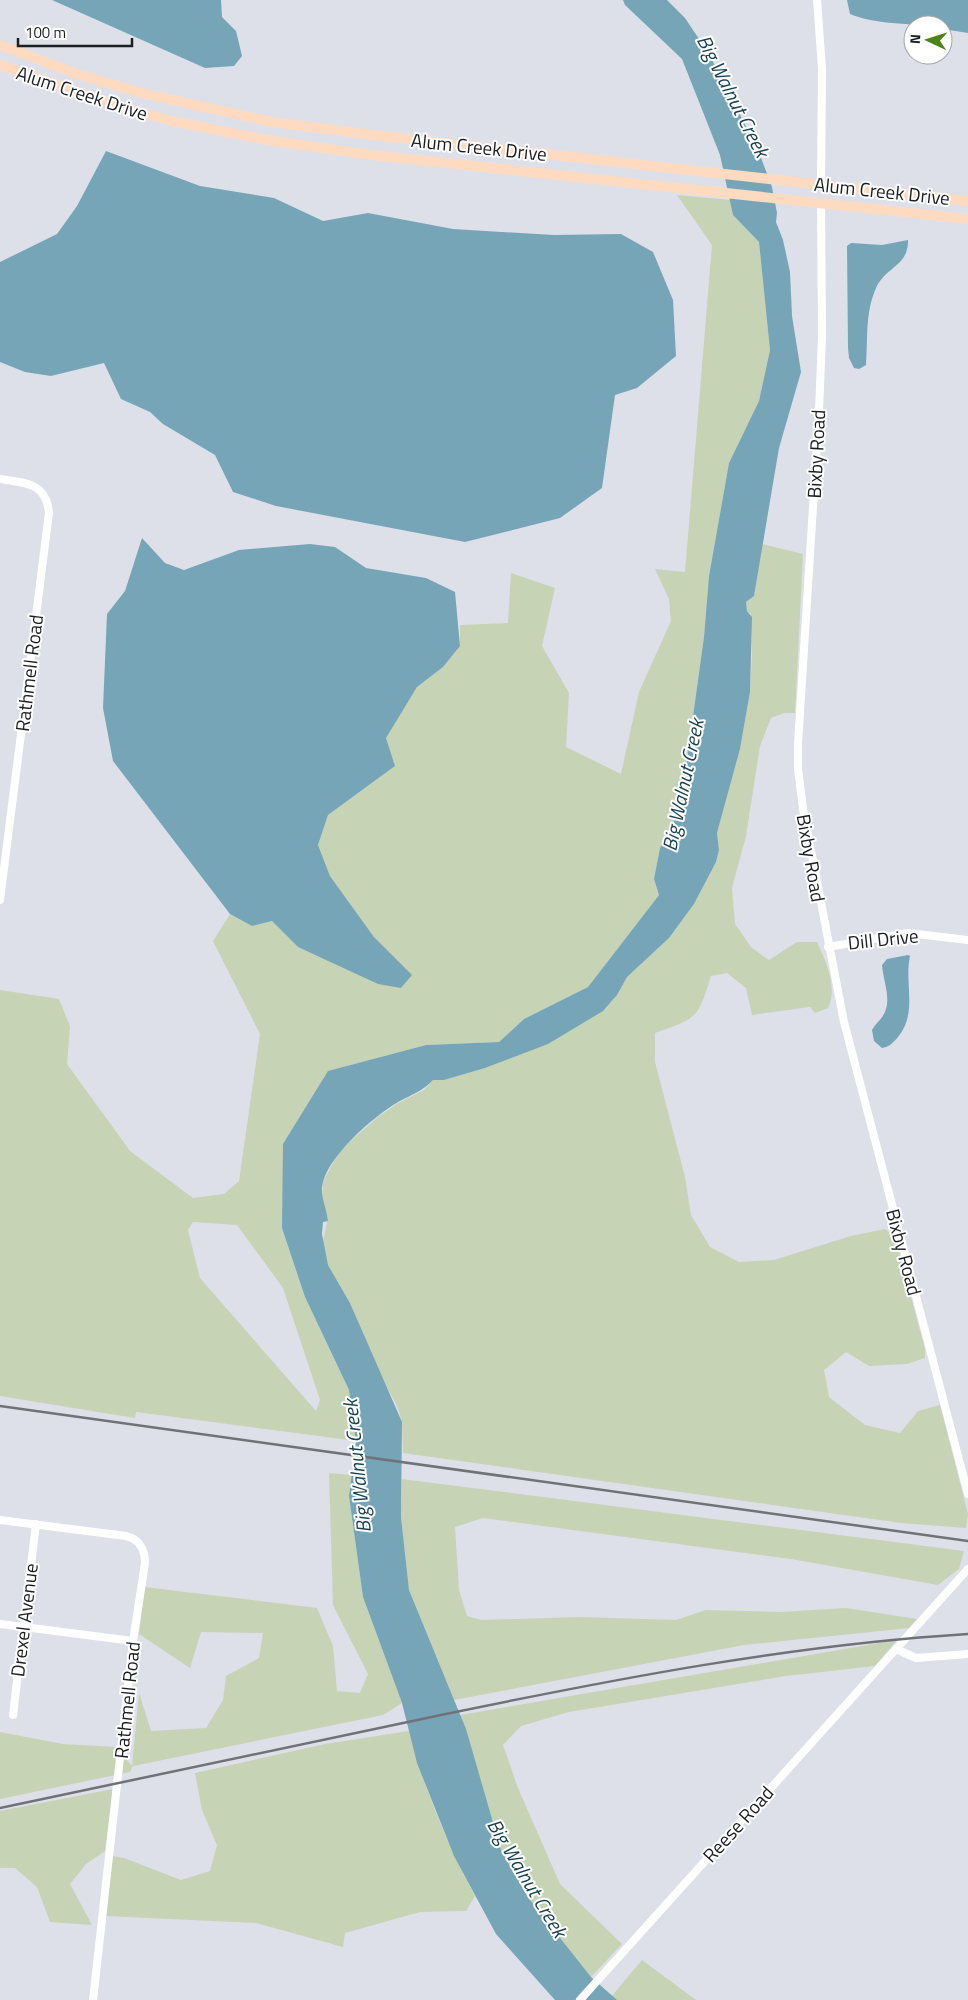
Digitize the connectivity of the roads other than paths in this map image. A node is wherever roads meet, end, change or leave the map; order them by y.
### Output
1 (817, 0) edge
2 (0, 45) edge
3 (0, 65) edge
4 (821, 185) junction
5 (968, 201) edge
6 (821, 204) junction
7 (968, 219) edge
8 (0, 479) edge
9 (4, 844) edge
10 (0, 900) edge
11 (968, 940) edge
12 (828, 947) junction
13 (968, 1494) edge
14 (0, 1520) edge
15 (36, 1524) junction
16 (968, 1569) edge
17 (0, 1624) edge
18 (23, 1627) junction
19 (133, 1641) junction
20 (896, 1649) junction
21 (968, 1654) edge
22 (12, 1715) dead end
23 (93, 2000) edge
24 (580, 2000) edge

1 - 4 street
2 - 4 main road, Alum Creek Drive
3 - 6 main road, Alum Creek Drive
4 - 5 main road, Alum Creek Drive
6 - 7 main road, Alum Creek Drive
6 - 12 street, Bixby Road
8 - 9 street, Rathmell Road
9 - 10 street, Rathmell Road
11 - 12 street, Dill Drive
12 - 13 street, Bixby Road
14 - 15 street, Rathmell Road
15 - 18 street, Drexel Avenue
15 - 19 street, Rathmell Road
16 - 20 street
17 - 18 street
18 - 19 street
18 - 22 street, Drexel Avenue
19 - 23 street, Rathmell Road
20 - 21 street
20 - 24 street, Reese Road

